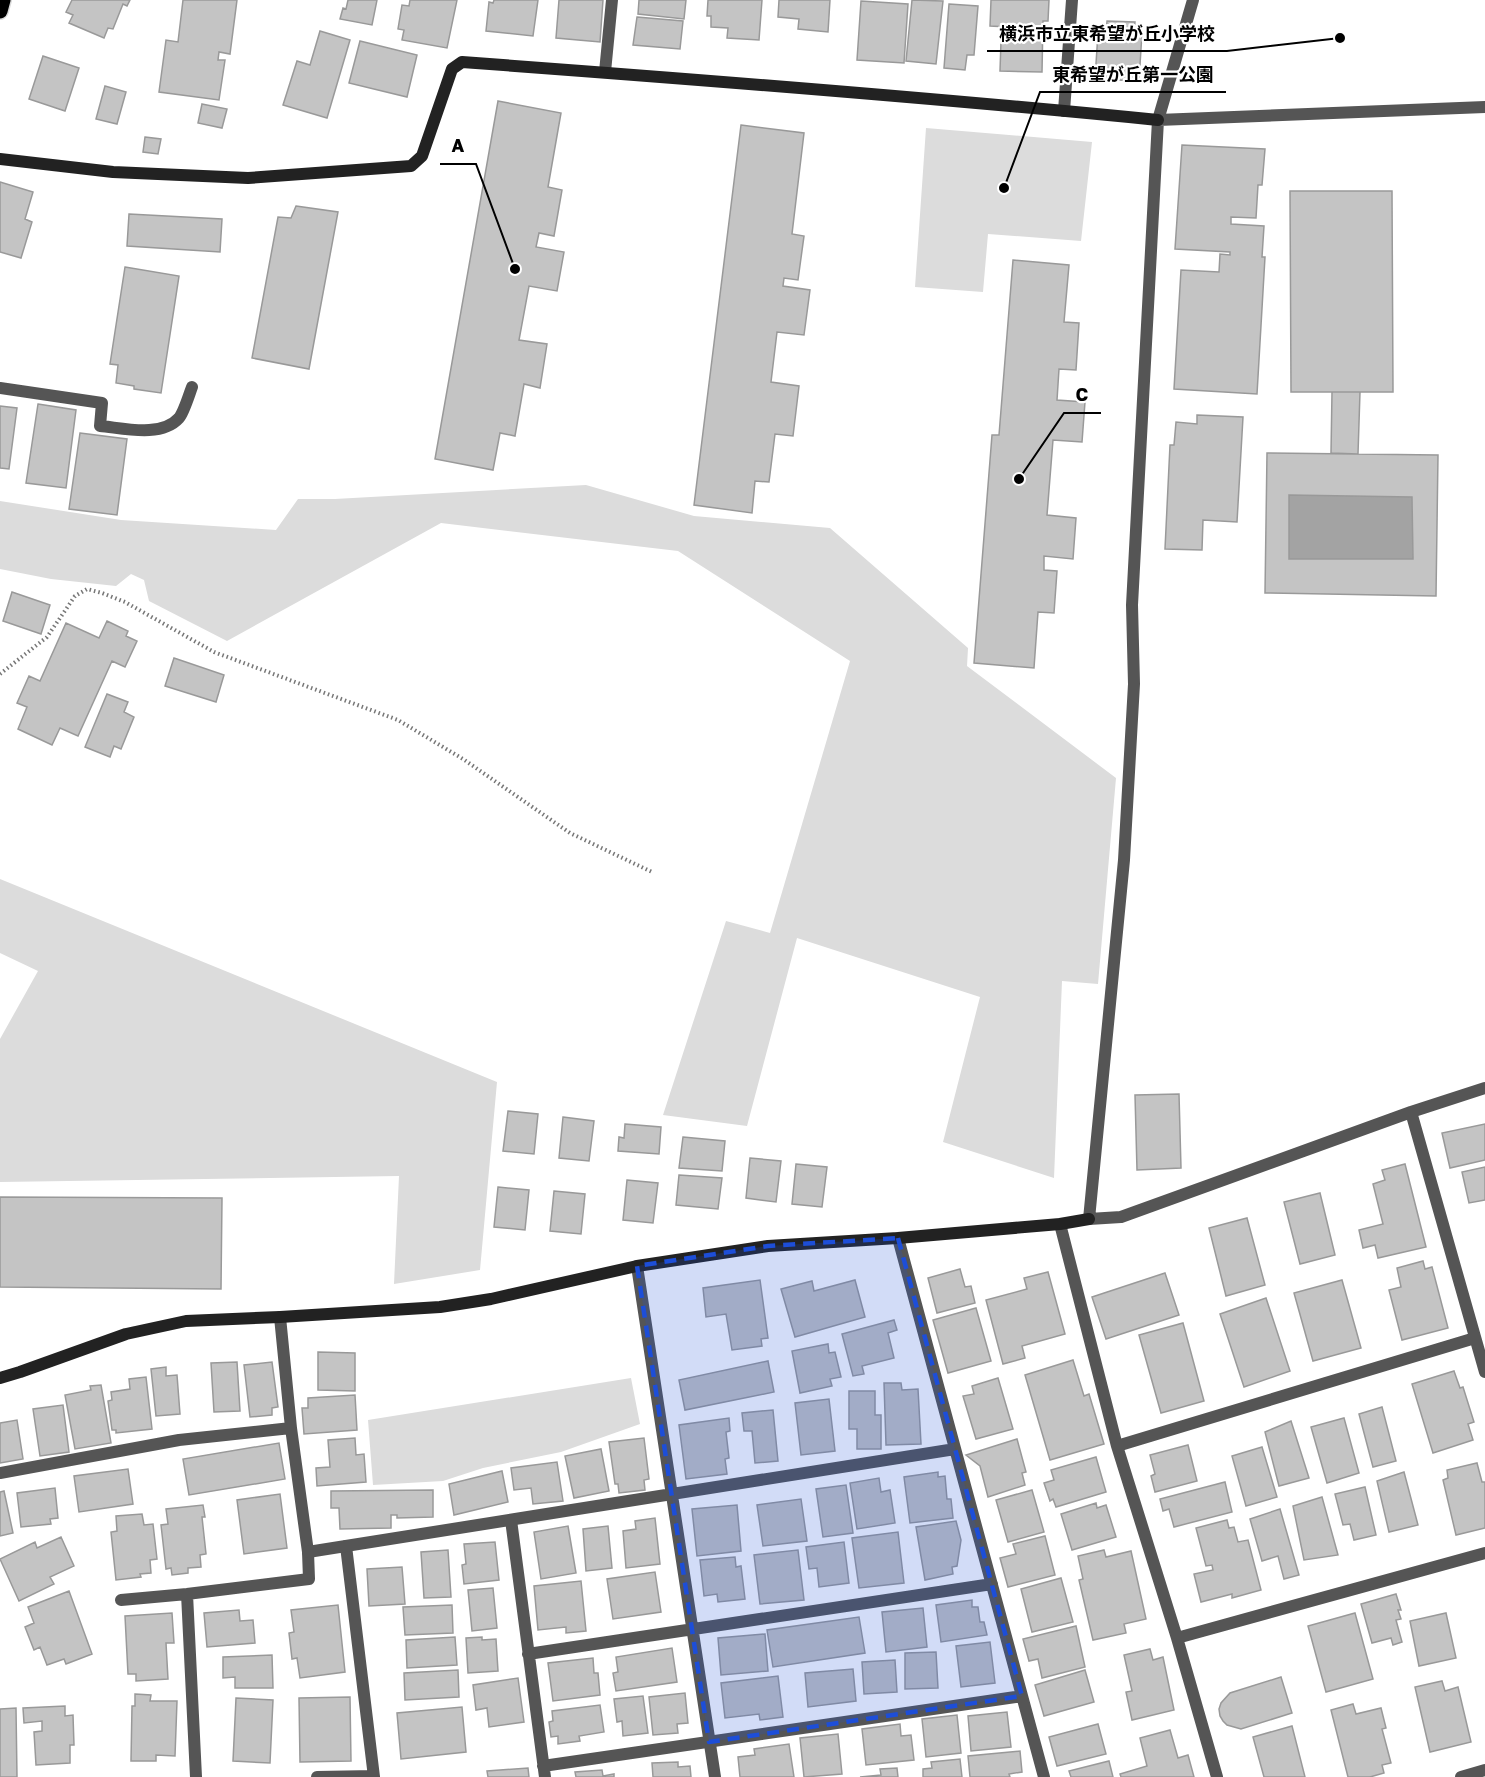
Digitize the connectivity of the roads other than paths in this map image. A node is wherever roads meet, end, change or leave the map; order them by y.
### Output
1 (3, 0) edge
2 (612, 0) edge
3 (1071, 0) edge
4 (1193, 0) edge
5 (0, 11) edge
6 (605, 72) junction
7 (1485, 107) edge
8 (1064, 111) junction
9 (1158, 120) junction
10 (0, 159) edge
11 (192, 387) dead end
12 (0, 388) edge
13 (1485, 1088) edge
14 (1411, 1112) junction
15 (1089, 1219) junction
16 (1059, 1224) junction
17 (898, 1238) junction
18 (637, 1266) junction
19 (280, 1317) junction
20 (1475, 1338) junction
21 (1485, 1372) edge
22 (0, 1378) edge
23 (291, 1428) junction
24 (1117, 1446) junction
25 (955, 1449) junction
26 (0, 1473) edge
27 (673, 1494) junction
28 (511, 1520) junction
29 (346, 1546) junction
30 (308, 1552) junction
31 (1485, 1553) edge
32 (992, 1584) junction
33 (187, 1594) junction
34 (121, 1600) dead end
35 (692, 1629) junction
36 (1177, 1638) junction
37 (528, 1654) junction
38 (1022, 1696) junction
39 (709, 1742) junction
40 (1485, 1770) edge
41 (544, 1772) edge
42 (196, 1777) edge
43 (317, 1777) edge
44 (374, 1777) edge
45 (715, 1777) edge
46 (1044, 1777) edge
47 (1216, 1777) edge
48 (1461, 1777) edge

1 - 5 main road
2 - 6 street
3 - 8 street
4 - 9 street
6 - 8 street
6 - 10 street
7 - 9 street
8 - 9 street
9 - 15 street
11 - 12 street
13 - 14 street
14 - 15 street
14 - 20 street
15 - 16 street
16 - 17 street
16 - 24 street
17 - 18 street
17 - 25 street
18 - 19 street
18 - 27 street
19 - 22 street
19 - 23 street
20 - 21 street
20 - 24 street
23 - 26 street
23 - 30 street
24 - 36 street
25 - 27 street
25 - 32 street
27 - 28 street
27 - 35 street
28 - 29 street
28 - 37 street
29 - 30 street
29 - 44 street
30 - 33 street
31 - 36 street
32 - 35 street
32 - 38 street
33 - 34 street
33 - 42 street
35 - 37 street
35 - 39 street
36 - 47 street
37 - 41 street
38 - 39 street
38 - 46 street
39 - 41 street
39 - 45 street
40 - 48 street
43 - 44 street

